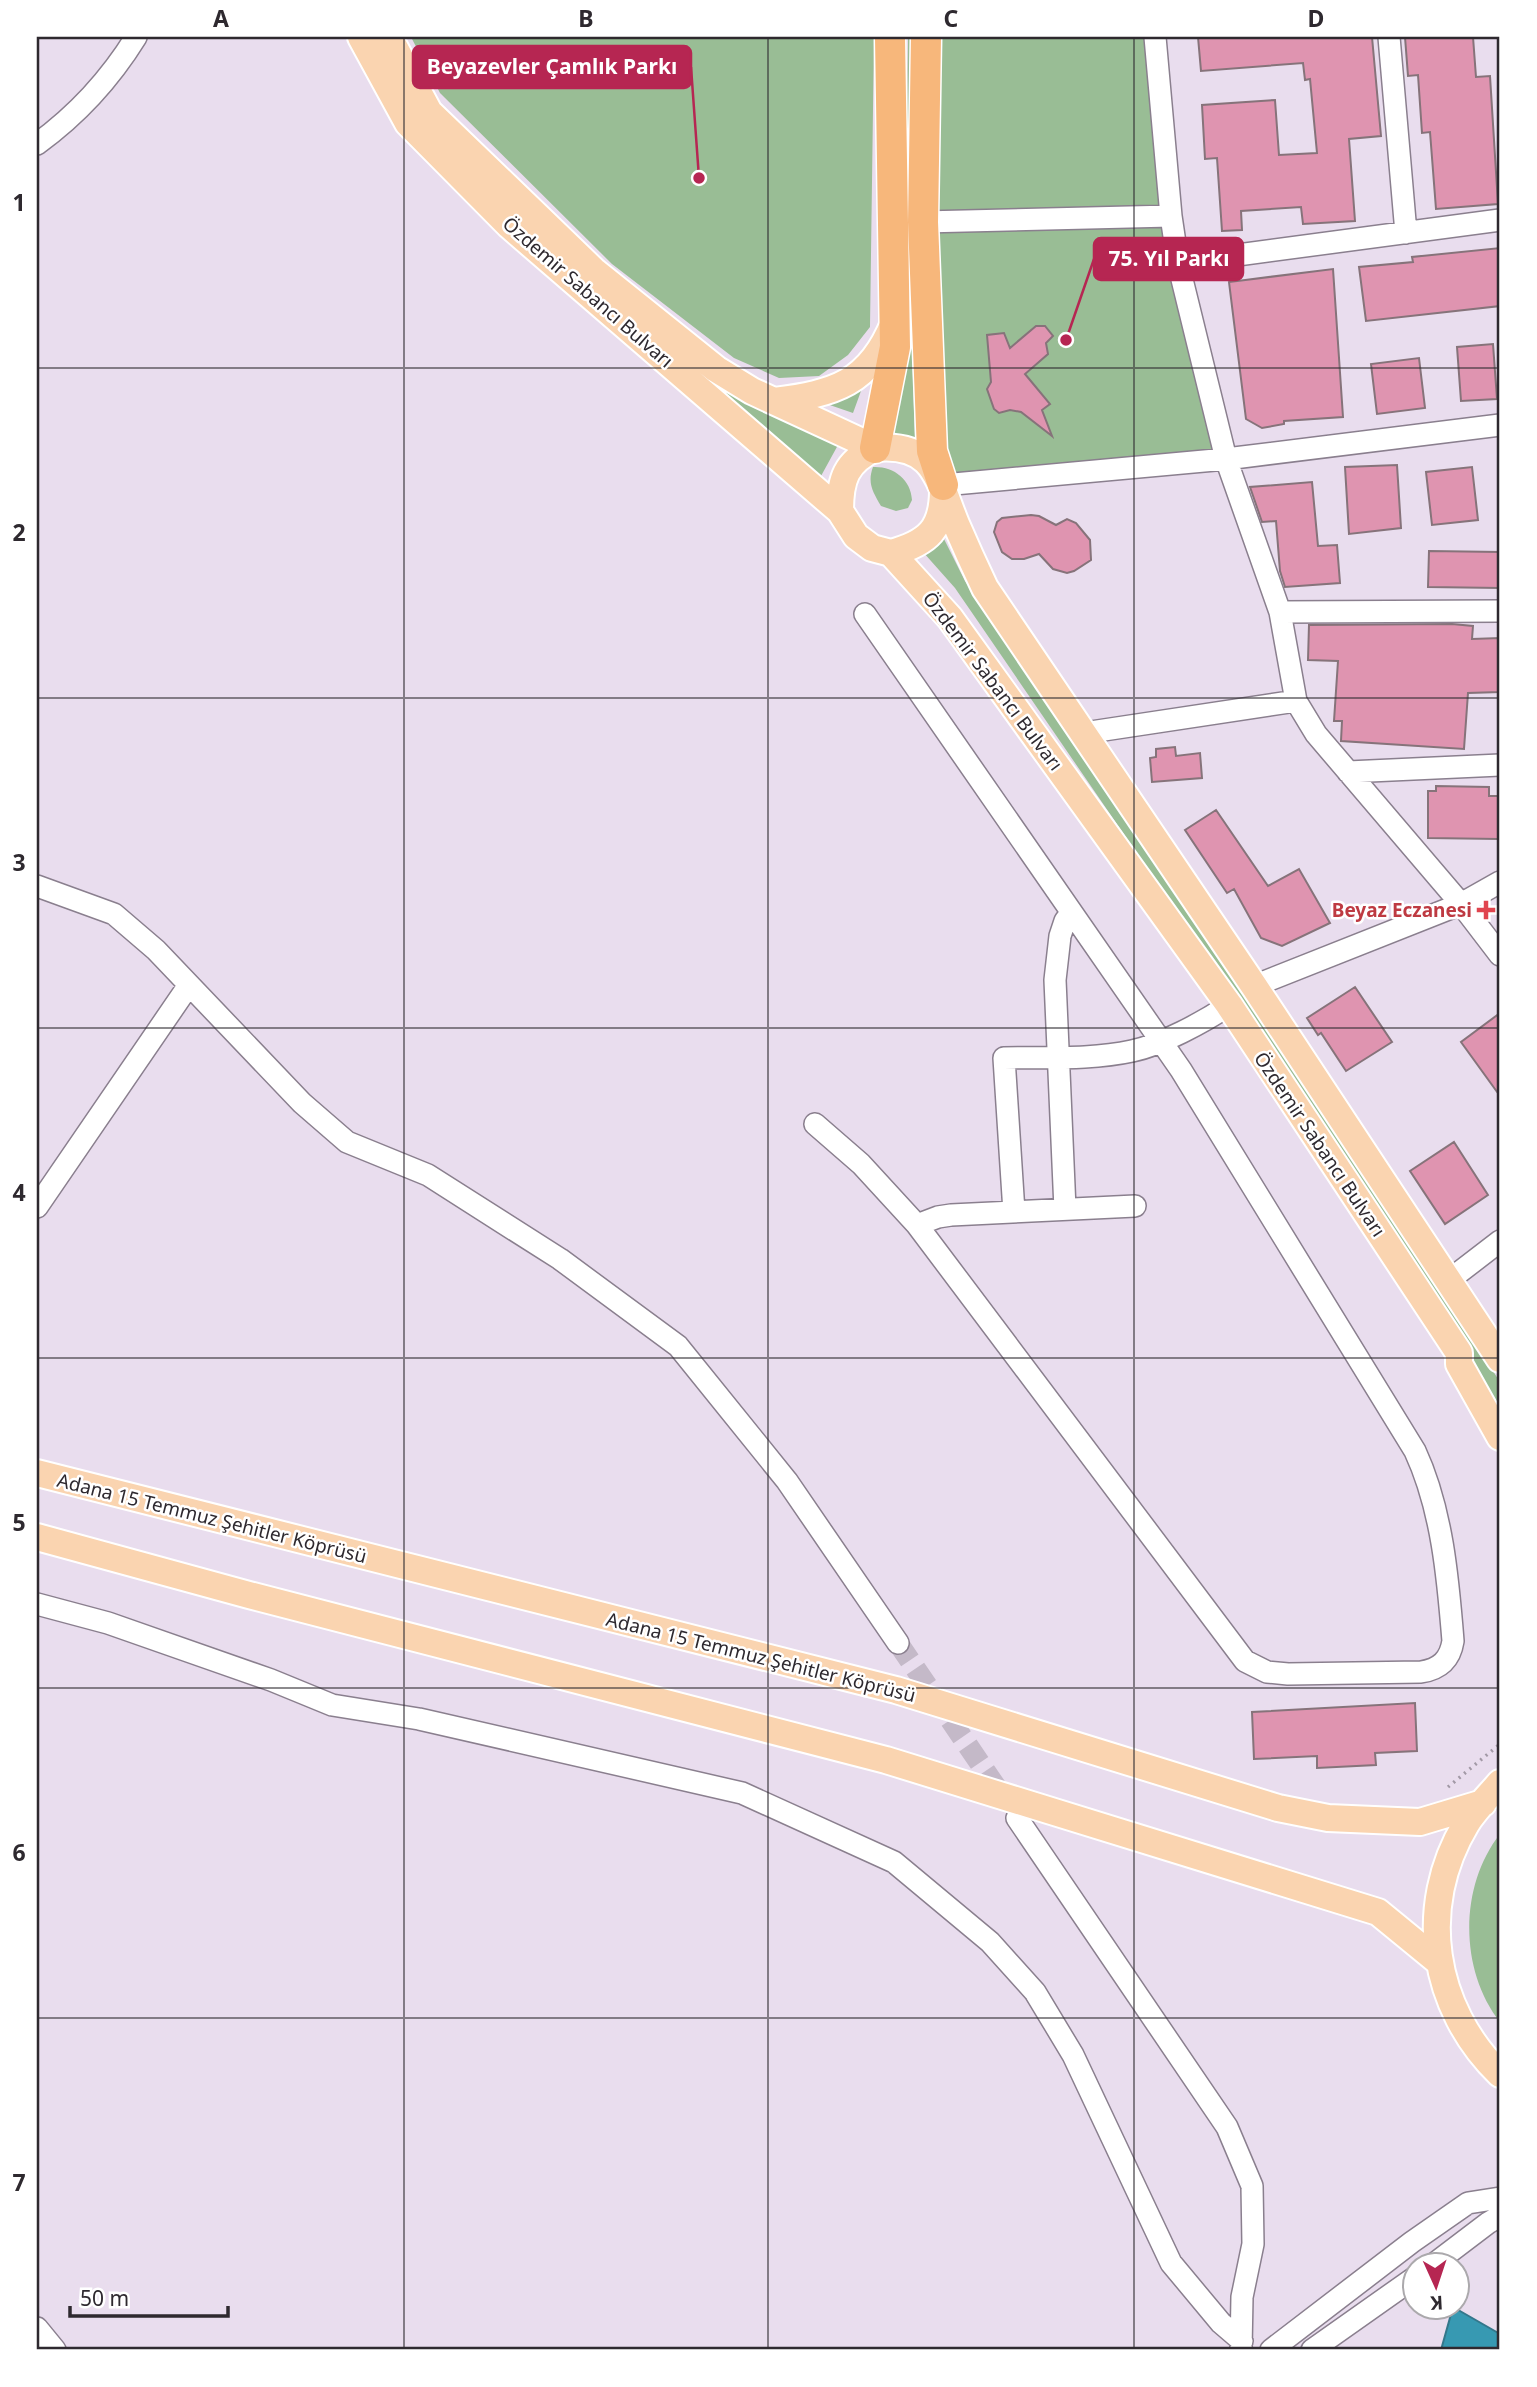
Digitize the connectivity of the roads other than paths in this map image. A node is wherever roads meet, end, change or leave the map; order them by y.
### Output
1 (136, 37) edge
2 (361, 37) edge
3 (389, 37) edge
4 (890, 37) edge
5 (926, 37) edge
6 (1156, 37) edge
7 (1389, 37) edge
8 (37, 145) edge
9 (1171, 216) junction
10 (1500, 220) edge
11 (923, 222) junction
12 (1406, 233) junction
13 (1178, 263) junction
14 (895, 321) junction
15 (774, 401) junction
16 (1500, 425) edge
17 (875, 448) junction
18 (1226, 459) junction
19 (943, 485) junction
20 (840, 511) junction
21 (891, 554) junction
22 (1500, 611) edge
23 (1280, 612) junction
24 (865, 614) dead end
25 (1296, 701) junction
26 (1084, 733) junction
27 (1500, 765) edge
28 (1348, 772) junction
29 (1500, 882) edge
30 (37, 886) edge
31 (1461, 904) junction
32 (1072, 913) junction
33 (1500, 954) edge
34 (189, 985) junction
35 (1254, 986) junction
36 (1229, 1005) junction
37 (1161, 1042) junction
38 (1058, 1057) junction
39 (815, 1124) dead end
40 (1135, 1206) dead end
41 (37, 1207) edge
42 (1065, 1209) junction
43 (1014, 1212) junction
44 (917, 1225) junction
45 (1500, 1241) edge
46 (1448, 1281) junction
47 (1500, 1359) edge
48 (1500, 1437) edge
49 (37, 1473) edge
50 (37, 1537) edge
51 (37, 1604) edge
52 (898, 1643) tunnel mouth
53 (1492, 1793) edge
54 (1017, 1818) tunnel mouth
55 (1439, 1962) junction
56 (1500, 2074) edge
57 (1500, 2198) edge
58 (1500, 2217) edge
59 (1452, 2250) edge
60 (1400, 2288) edge
61 (37, 2329) edge
62 (1242, 2346) edge
63 (55, 2350) edge
64 (1271, 2350) edge
65 (1312, 2350) edge

1 - 8 street
2 - 20 main road, Özdemir Sabancı Bulvarı
3 - 15 main road, Özdemir Sabancı Bulvarı
4 - 14 highway
5 - 11 highway
6 - 9 street
7 - 12 street
9 - 11 street
9 - 13 street
10 - 12 street
11 - 19 highway
12 - 13 street
13 - 18 street
14 - 15 main road
14 - 17 highway
15 - 17 main road, Özdemir Sabancı Bulvarı
16 - 18 street
17 - 19 main road, Özdemir Sabancı Bulvarı
17 - 20 main road
18 - 19 street
18 - 23 street
19 - 21 main road
19 - 26 main road, Özdemir Sabancı Bulvarı
20 - 21 main road, Özdemir Sabancı Bulvarı
21 - 36 main road, Özdemir Sabancı Bulvarı
22 - 23 street
23 - 25 street
24 - 32 street
25 - 26 street
25 - 28 street
26 - 35 main road, Özdemir Sabancı Bulvarı
27 - 28 street
28 - 31 street
29 - 31 street
30 - 34 street
31 - 33 street
31 - 35 street
32 - 37 street
32 - 38 street
34 - 41 street
34 - 52 street
35 - 46 main road, Özdemir Sabancı Bulvarı
36 - 37 street
36 - 48 main road, Özdemir Sabancı Bulvarı
37 - 38 street
37 - 44 street
38 - 42 street
38 - 43 street
39 - 44 street
40 - 42 street
42 - 43 street
43 - 44 street
45 - 46 street
46 - 47 main road, Özdemir Sabancı Bulvarı
49 - 53 main road, Adana 15 Temmuz Şehitler Köprüsü
50 - 55 main road
51 - 62 street
53 - 55 main road
54 - 62 street
55 - 56 main road
57 - 64 street
58 - 59 street
60 - 65 street
61 - 63 street

